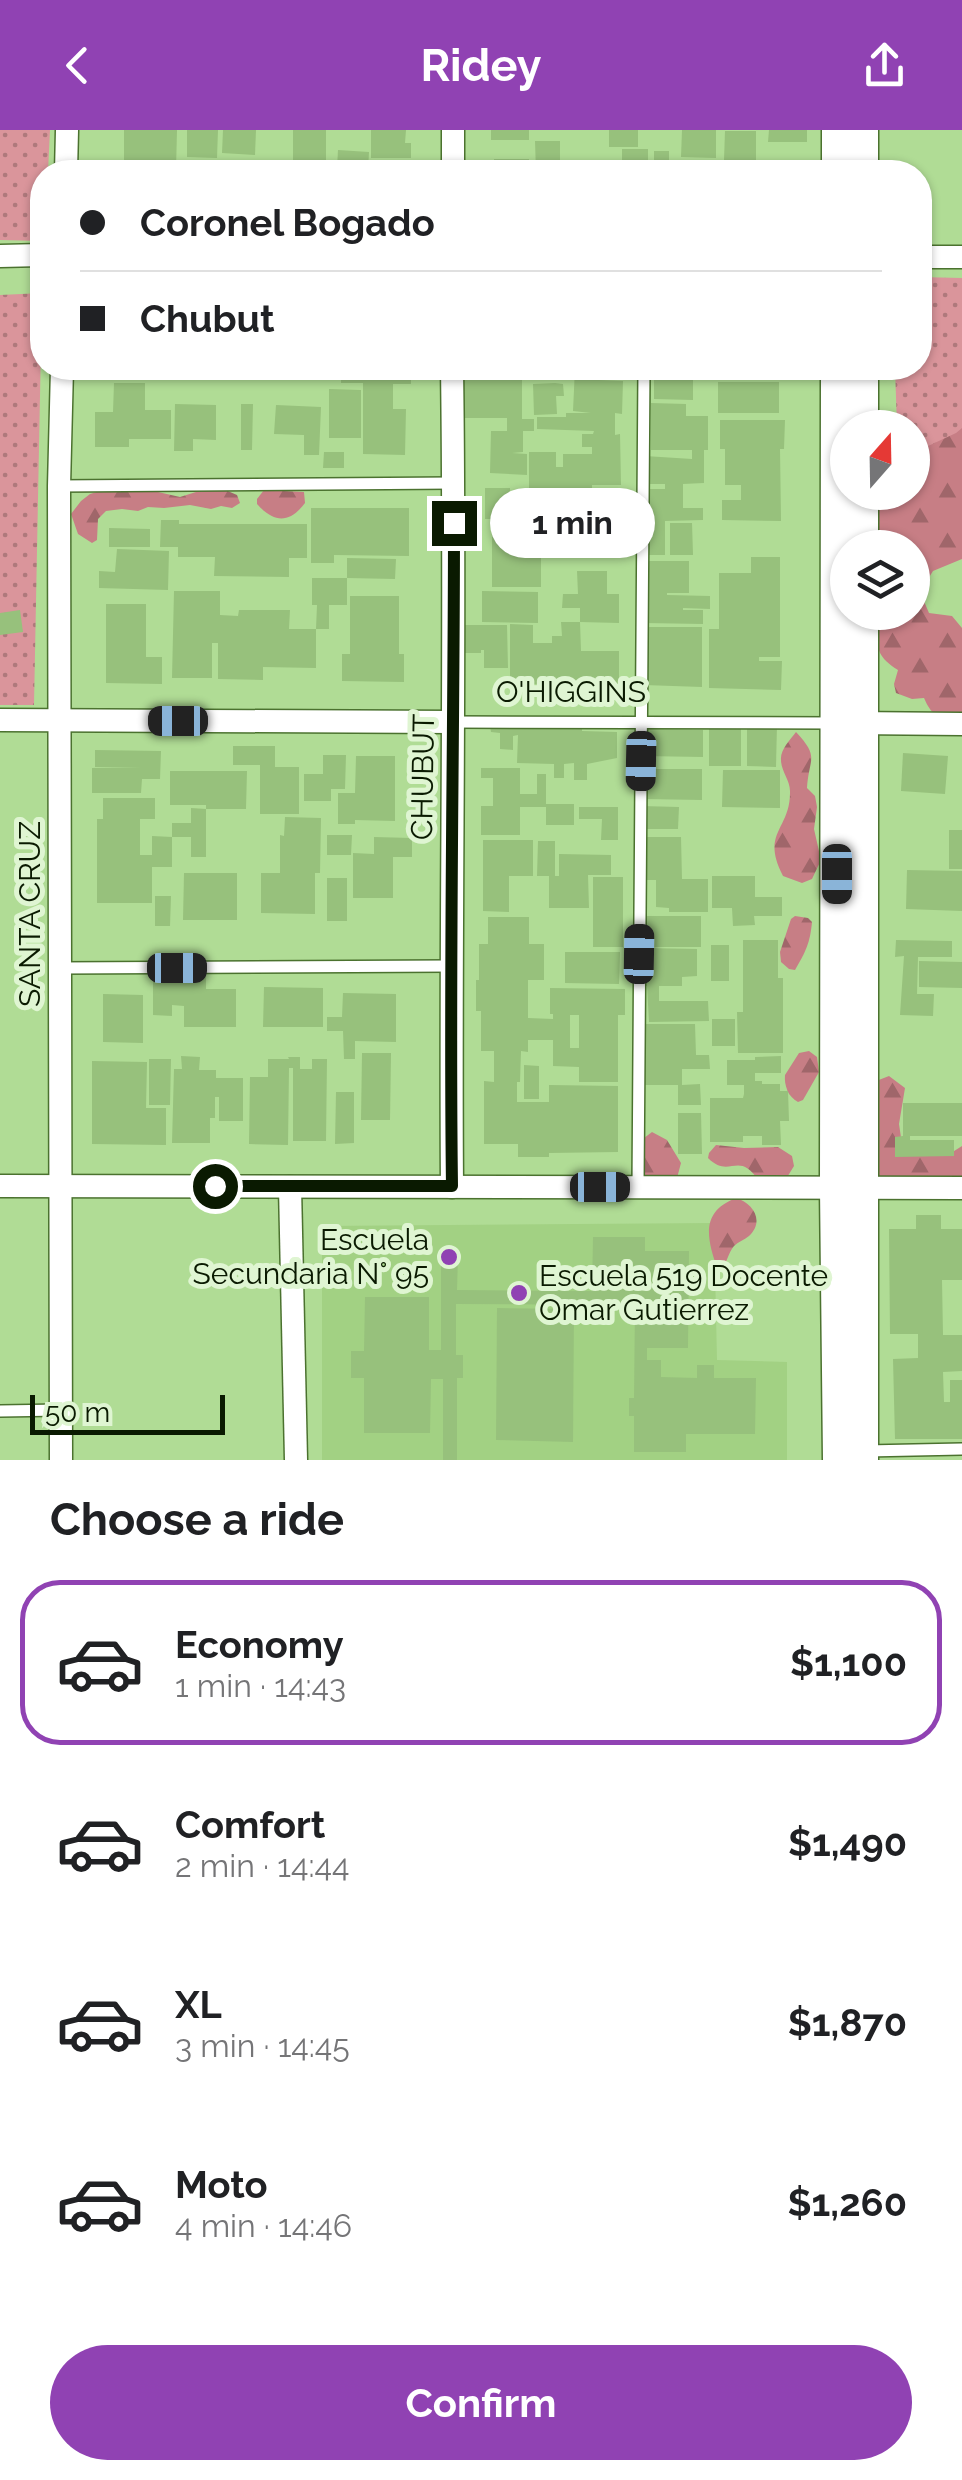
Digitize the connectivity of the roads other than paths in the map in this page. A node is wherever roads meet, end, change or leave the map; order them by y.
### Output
1 (67, 130) edge
2 (453, 130) edge
3 (838, 130) edge
4 (862, 130) edge
5 (66, 160) edge
6 (452, 160) edge
7 (838, 160) edge
8 (862, 160) edge
9 (30, 255) edge
10 (0, 256) edge
11 (932, 257) edge
12 (962, 257) edge
13 (62, 380) edge
14 (452, 380) edge
15 (644, 380) edge
16 (838, 380) edge
17 (862, 380) edge
18 (862, 410) edge
19 (454, 483) junction
20 (59, 486) junction
21 (860, 630) edge
22 (0, 720) edge
23 (59, 720) junction
24 (454, 722) junction
25 (641, 722) junction
26 (850, 723) junction
27 (962, 724) edge
28 (450, 966) junction
29 (60, 968) junction
30 (0, 1186) edge
31 (60, 1186) junction
32 (290, 1186) junction
33 (452, 1186) junction
34 (638, 1187) junction
35 (849, 1188) junction
36 (962, 1188) edge
37 (61, 1410) junction
38 (0, 1411) edge
39 (962, 1449) edge
40 (854, 1457) edge
41 (61, 1460) edge
42 (296, 1460) edge

1 - 5 street
2 - 6 street
3 - 7 main road
4 - 8 main road
9 - 10 street
11 - 12 street
13 - 20 street, SANTA CRUZ
14 - 19 street, CHUBUT
15 - 25 lane
16 - 26 main road
17 - 18 main road
19 - 20 lane
19 - 24 street, CHUBUT
20 - 23 street, SANTA CRUZ
21 - 26 main road
22 - 23 street, O'HIGGINS
23 - 24 street, O'HIGGINS
23 - 29 street, SANTA CRUZ
24 - 25 lane, O'HIGGINS
24 - 28 street, CHUBUT
25 - 26 lane, O'HIGGINS
25 - 34 lane
26 - 27 street, O'HIGGINS
26 - 35 main road
28 - 29 lane
28 - 33 street, CHUBUT
29 - 31 street, SANTA CRUZ
30 - 31 street
31 - 32 street
31 - 37 street, SANTA CRUZ
32 - 33 street
32 - 42 street
33 - 34 street
34 - 35 street
35 - 36 street
35 - 40 main road
37 - 38 lane
37 - 41 street, SANTA CRUZ
39 - 40 lane

